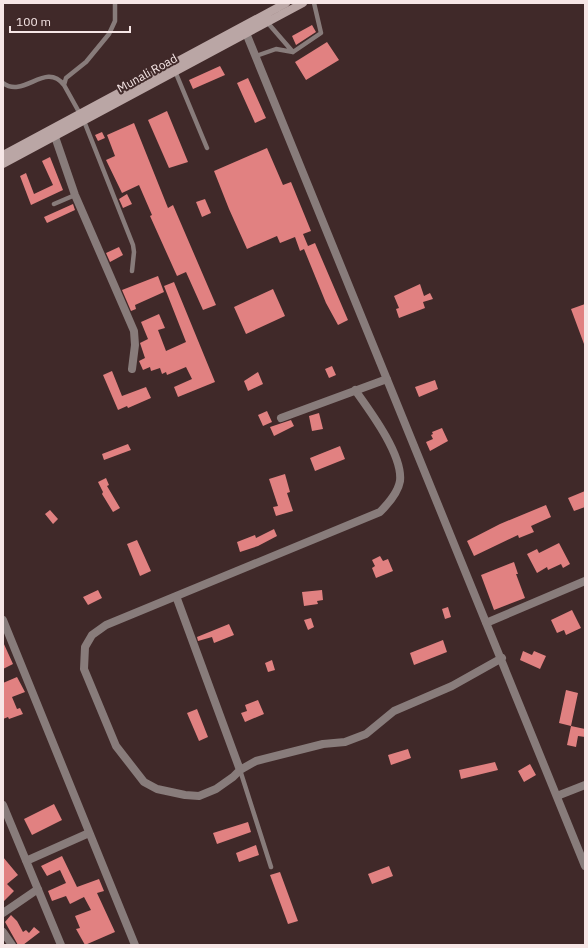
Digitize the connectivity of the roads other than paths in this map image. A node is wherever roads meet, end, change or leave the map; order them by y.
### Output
1 (114, 3) edge
2 (286, 3) edge
3 (303, 3) edge
4 (314, 3) edge
5 (267, 22) junction
6 (244, 29) junction
7 (293, 52) junction
8 (256, 56) junction
9 (174, 68) junction
10 (3, 83) edge
11 (64, 85) junction
12 (82, 117) junction
13 (53, 133) junction
14 (207, 148) dead end
15 (3, 155) edge
16 (3, 164) edge
17 (75, 195) junction
18 (54, 204) dead end
19 (132, 271) dead end
20 (132, 369) dead end
21 (387, 379) junction
22 (355, 390) junction
23 (281, 418) dead end
24 (585, 581) edge
25 (176, 596) junction
26 (3, 620) edge
27 (486, 623) junction
28 (502, 658) junction
29 (240, 770) junction
30 (585, 785) edge
31 (557, 796) junction
32 (3, 805) edge
33 (89, 833) junction
34 (26, 861) junction
35 (585, 866) edge
36 (271, 867) dead end
37 (38, 889) junction
38 (3, 913) edge
39 (3, 932) edge
40 (12, 945) edge
41 (61, 945) edge
42 (134, 945) edge

1 - 11 lane
2 - 6 main road, Munali Road
3 - 5 main road, Munali Road
4 - 7 lane
5 - 6 main road, Munali Road
5 - 7 lane
6 - 8 street
6 - 9 main road, Munali Road
7 - 8 lane
8 - 21 street
9 - 12 main road, Munali Road
9 - 14 lane
10 - 11 lane
11 - 12 lane
12 - 13 main road, Munali Road
12 - 19 lane
13 - 15 main road, Munali Road
13 - 16 main road, Munali Road
13 - 17 street
17 - 18 lane
17 - 20 street
21 - 22 street
21 - 27 street
22 - 23 street
22 - 25 street
24 - 27 street
25 - 29 street
25 - 29 street
26 - 33 street
27 - 28 street
28 - 29 street
28 - 31 street
29 - 36 lane
30 - 31 street
31 - 35 street
32 - 34 street
33 - 34 street
33 - 42 street
34 - 37 street
37 - 38 street
37 - 41 street
39 - 40 street

